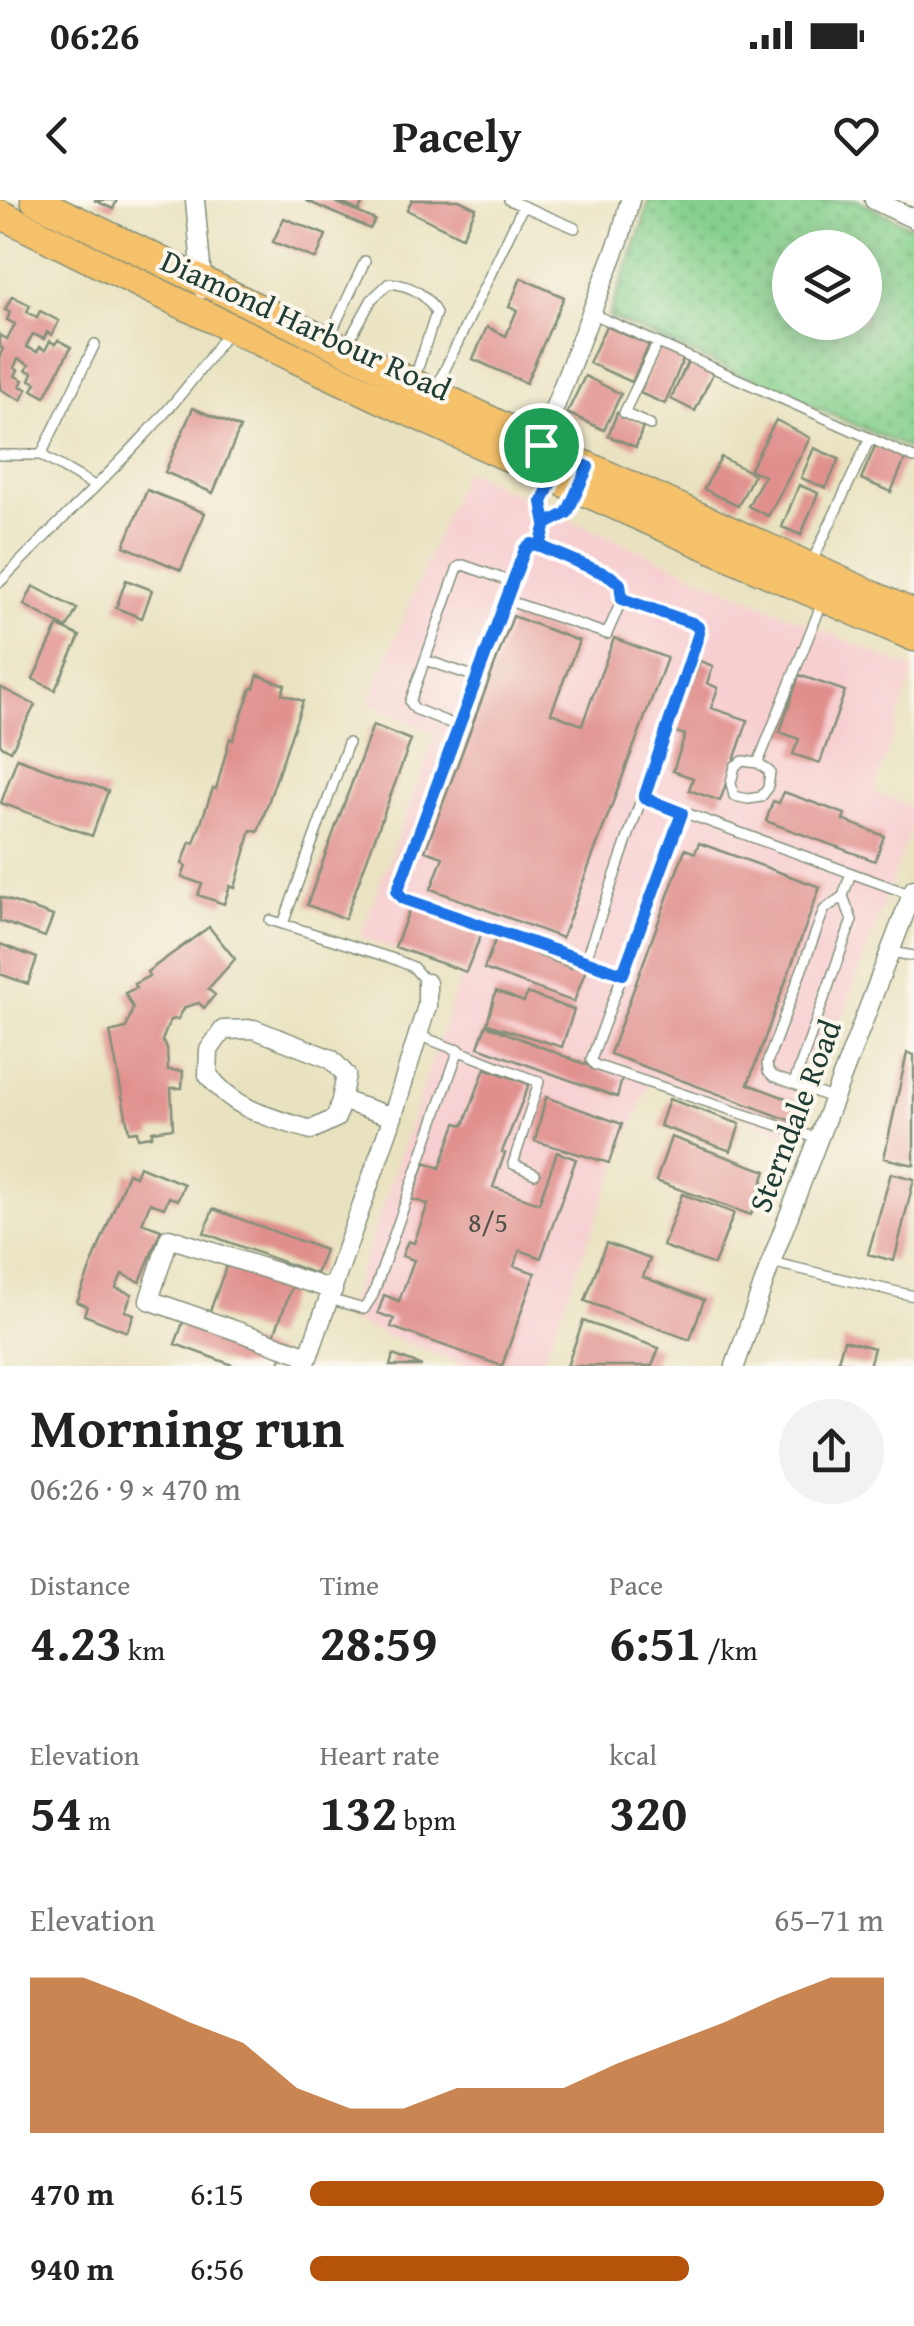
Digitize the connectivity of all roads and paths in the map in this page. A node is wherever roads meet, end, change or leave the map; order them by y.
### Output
1 (35, 200) edge
2 (195, 200) edge
3 (509, 200) edge
4 (630, 200) edge
5 (874, 200) edge
6 (523, 206) junction
7 (0, 214) edge
8 (914, 219) edge
9 (575, 228) dead end
10 (365, 261) dead end
11 (204, 285) junction
12 (197, 312) junction
13 (591, 313) junction
14 (229, 328) junction
15 (95, 344) dead end
16 (657, 344) junction
17 (335, 347) junction
18 (423, 389) junction
19 (650, 425) dead end
20 (870, 438) junction
21 (0, 455) edge
22 (41, 455) junction
23 (914, 458) edge
24 (546, 462) junction
25 (584, 479) junction
26 (93, 485) junction
27 (546, 524) junction
28 (540, 546) junction
29 (810, 568) junction
30 (0, 582) edge
31 (512, 582) junction
32 (824, 598) junction
33 (622, 599) junction
34 (506, 600) junction
35 (914, 614) edge
36 (914, 638) edge
37 (425, 660) junction
38 (479, 678) junction
39 (460, 727) junction
40 (348, 743) dead end
41 (758, 763) junction
42 (644, 798) junction
43 (682, 813) junction
44 (850, 873) junction
45 (913, 892) edge
46 (843, 896) junction
47 (270, 920) dead end
48 (283, 924) junction
49 (891, 952) junction
50 (914, 956) edge
51 (585, 961) junction
52 (623, 974) junction
53 (427, 982) joint
54 (418, 1035) junction
55 (459, 1049) junction
56 (794, 1083) junction
57 (834, 1098) junction
58 (342, 1100) junction
59 (392, 1117) junction
60 (818, 1139) junction
61 (534, 1174) dead end
62 (771, 1262) junction
63 (331, 1295) junction
64 (914, 1296) edge
65 (306, 1361) edge
66 (735, 1366) edge

1 - 11 main road, Diamond Harbour Road
2 - 11 street
3 - 6 lane
4 - 13 street
5 - 8 street
6 - 9 lane
6 - 18 lane
7 - 12 main road, Diamond Harbour Road
10 - 17 lane
11 - 12 street
11 - 17 main road, Diamond Harbour Road
12 - 14 main road, Diamond Harbour Road
13 - 16 lane
13 - 24 street
14 - 24 main road, Diamond Harbour Road
14 - 26 lane
15 - 22 lane
16 - 19 lane
16 - 20 lane
17 - 18 main road, Diamond Harbour Road
17 - 18 lane
18 - 24 main road, Diamond Harbour Road
20 - 23 lane
20 - 29 lane
21 - 22 lane
22 - 26 lane
24 - 25 main road, Diamond Harbour Road
24 - 27 lane
25 - 27 lane
25 - 29 main road, Diamond Harbour Road
25 - 32 main road, Diamond Harbour Road
26 - 30 lane
27 - 28 lane
28 - 31 lane
28 - 33 lane
29 - 35 main road, Diamond Harbour Road
31 - 34 lane
31 - 37 lane
32 - 36 main road, Diamond Harbour Road
32 - 41 lane
33 - 34 lane
33 - 42 lane
34 - 38 lane
37 - 38 lane
37 - 39 lane
38 - 39 lane
39 - 51 lane
40 - 48 lane
41 - 41 lane
42 - 43 lane
42 - 51 lane
43 - 44 lane
43 - 52 lane
44 - 45 lane
44 - 46 lane
45 - 49 street, Sterndale Road
46 - 56 lane
46 - 56 lane
47 - 48 lane
48 - 53 lane
49 - 50 lane
49 - 57 street, Sterndale Road
51 - 52 lane
52 - 60 lane
53 - 54 street
54 - 55 lane
54 - 59 street
55 - 61 lane
55 - 63 lane
56 - 57 lane
57 - 60 street, Sterndale Road
58 - 58 street
58 - 59 street
59 - 63 street
60 - 62 street, Sterndale Road
62 - 64 lane
62 - 66 street, Sterndale Road
63 - 65 street
63 - 65 street

